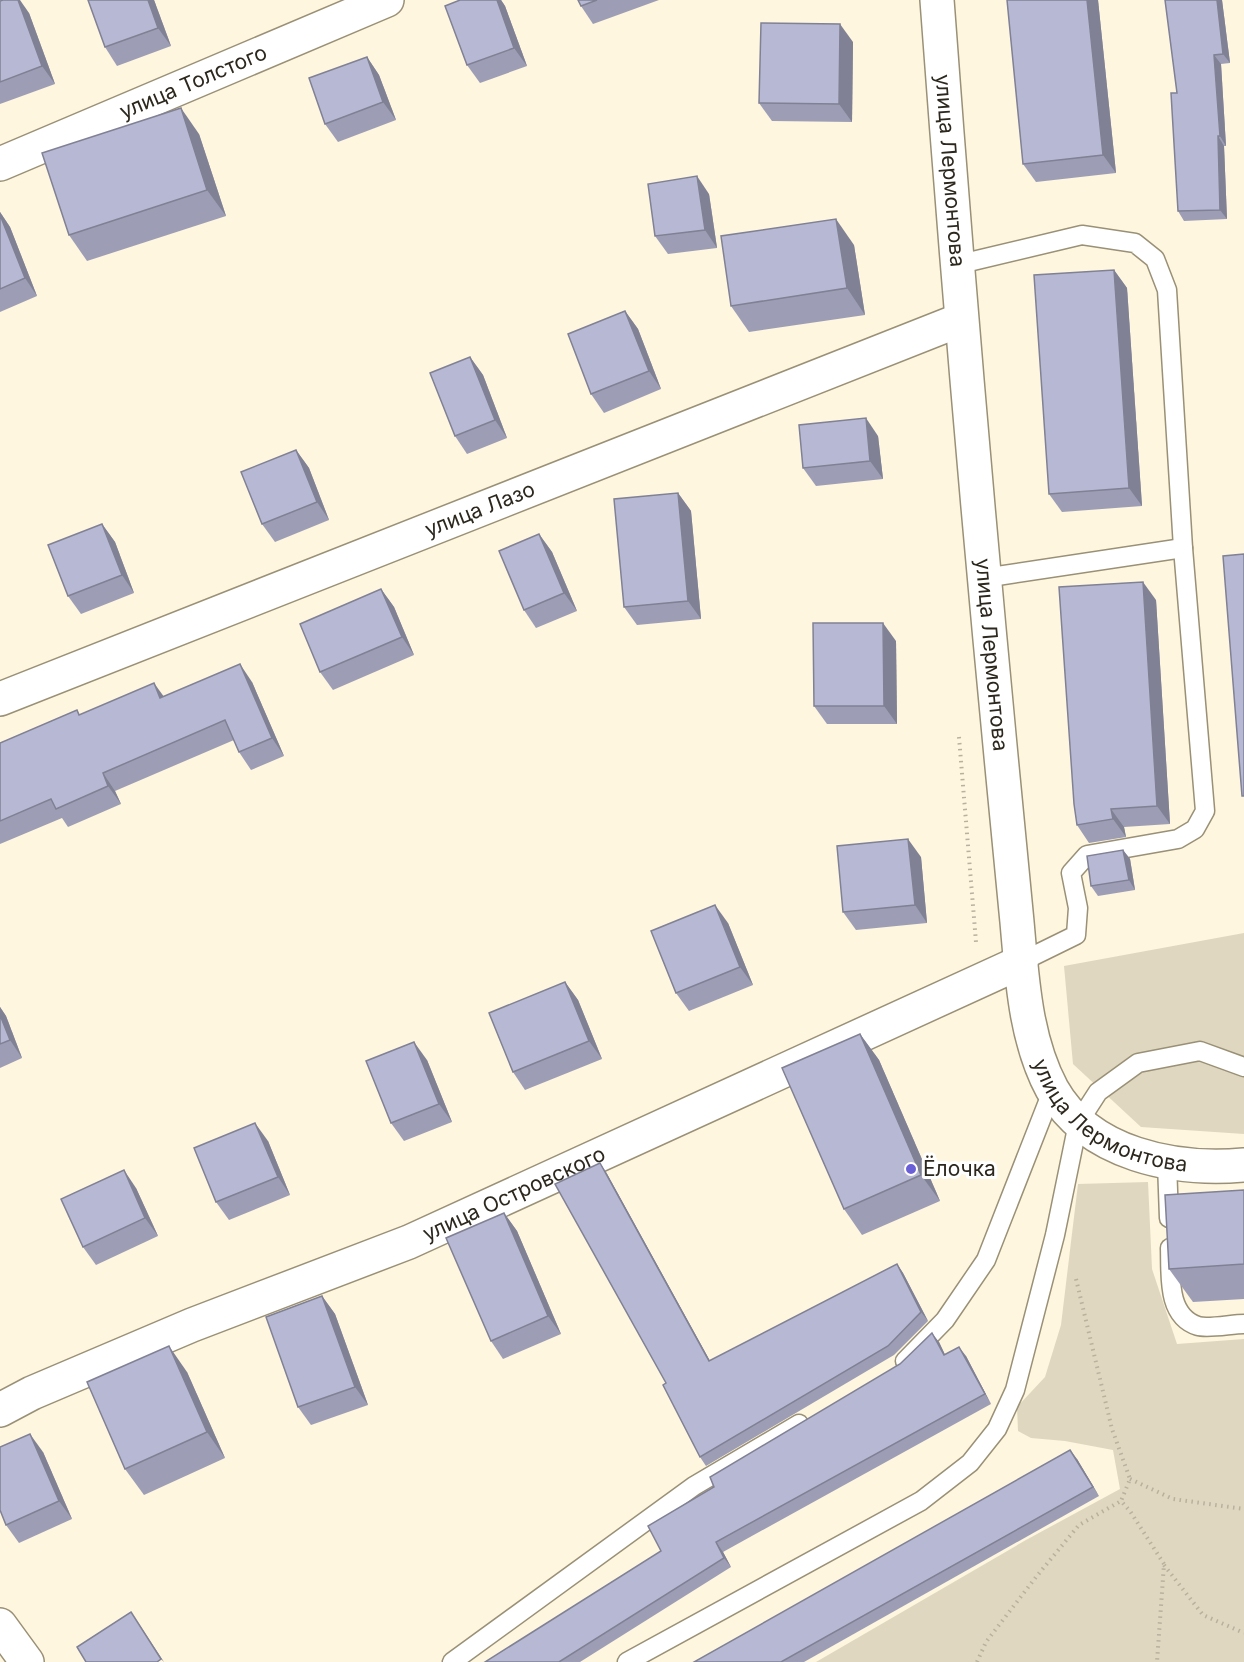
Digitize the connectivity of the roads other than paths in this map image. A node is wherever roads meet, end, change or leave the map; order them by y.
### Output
1 (387, 0) edge
2 (937, 0) edge
3 (0, 164) edge
4 (956, 265) junction
5 (960, 320) junction
6 (1183, 548) junction
7 (984, 578) junction
8 (0, 699) edge
9 (1021, 962) junction
10 (1244, 1067) edge
11 (1053, 1089) junction
12 (1078, 1123) junction
13 (1239, 1161) edge
14 (1167, 1163) junction
15 (1244, 1324) edge
16 (891, 1370) edge
17 (0, 1410) edge
18 (812, 1416) edge
19 (0, 1625) edge
20 (27, 1662) edge
21 (452, 1662) edge
22 (627, 1662) edge

1 - 3 street, улица Толстого
2 - 4 street, улица Лермонтова
4 - 5 street, улица Лермонтова
4 - 6 lane
5 - 7 street, улица Лермонтова
5 - 8 street, улица Лазо
6 - 7 lane
6 - 9 lane
7 - 9 street, улица Лермонтова
9 - 11 street, улица Лермонтова
9 - 17 street, улица Островского
10 - 12 lane
11 - 12 street, улица Лермонтова
11 - 16 lane
12 - 14 street, улица Лермонтова
12 - 22 lane
13 - 14 street, улица Лермонтова
14 - 15 lane
18 - 21 lane
19 - 20 street

